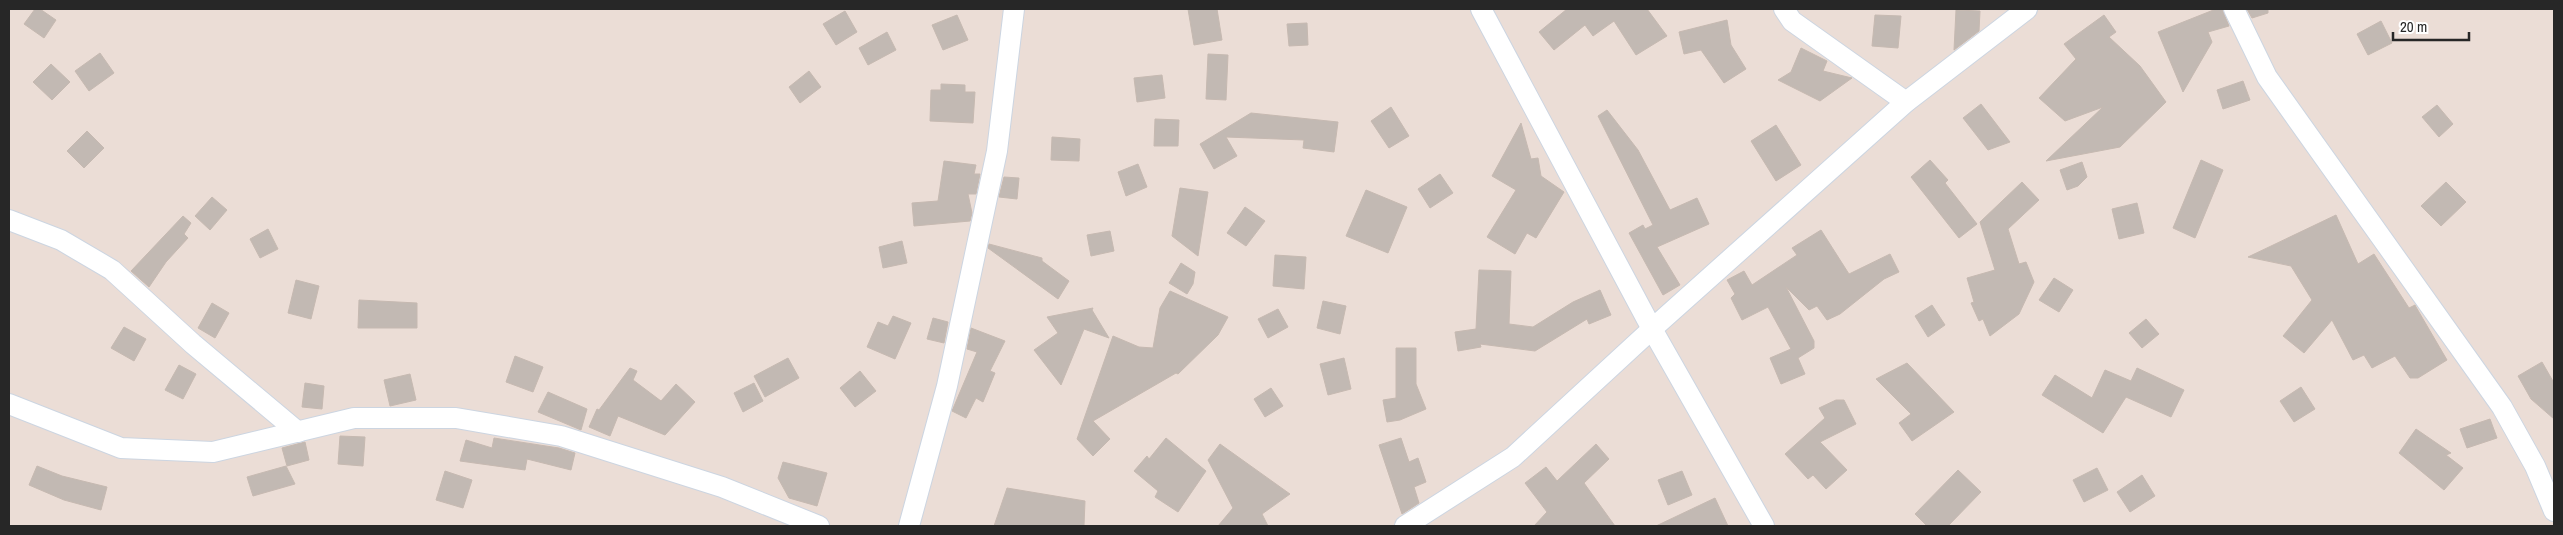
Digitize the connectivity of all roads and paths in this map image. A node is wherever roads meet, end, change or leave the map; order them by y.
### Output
1 (1014, 9) edge
2 (1481, 9) edge
3 (1784, 9) edge
4 (2027, 9) edge
5 (2234, 9) edge
6 (1906, 102) junction
7 (9, 220) edge
8 (1652, 329) junction
9 (9, 404) edge
10 (298, 432) junction
11 (2554, 511) edge
12 (820, 526) edge
13 (909, 526) edge
14 (1405, 526) edge
15 (1764, 526) edge

1 - 13 street
2 - 8 street
3 - 6 street
4 - 6 street
5 - 11 street
6 - 8 street
7 - 10 street
8 - 14 street
8 - 15 street
9 - 10 street
10 - 12 street

